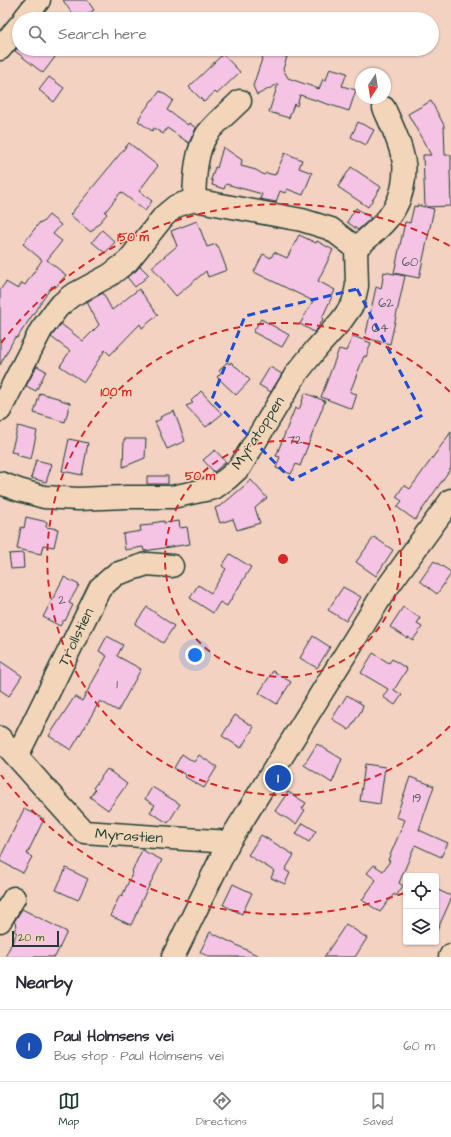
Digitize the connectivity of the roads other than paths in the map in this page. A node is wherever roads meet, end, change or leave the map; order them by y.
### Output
1 (12, 34) edge
2 (0, 49) edge
3 (240, 101) dead end
4 (384, 108) dead end
5 (194, 200) junction
6 (356, 248) junction
7 (0, 410) edge
8 (0, 483) edge
9 (451, 500) edge
10 (172, 566) dead end
11 (0, 738) edge
12 (17, 756) junction
13 (229, 842) junction
14 (14, 898) dead end
15 (0, 921) edge
16 (173, 957) edge

1 - 2 street
3 - 5 street
4 - 6 street
5 - 6 street
5 - 7 street
6 - 8 street, Myratoppen
9 - 13 street
10 - 12 street, Trollstien
11 - 12 street, Myrastien
12 - 13 street, Myrastien
13 - 16 street
14 - 15 street

